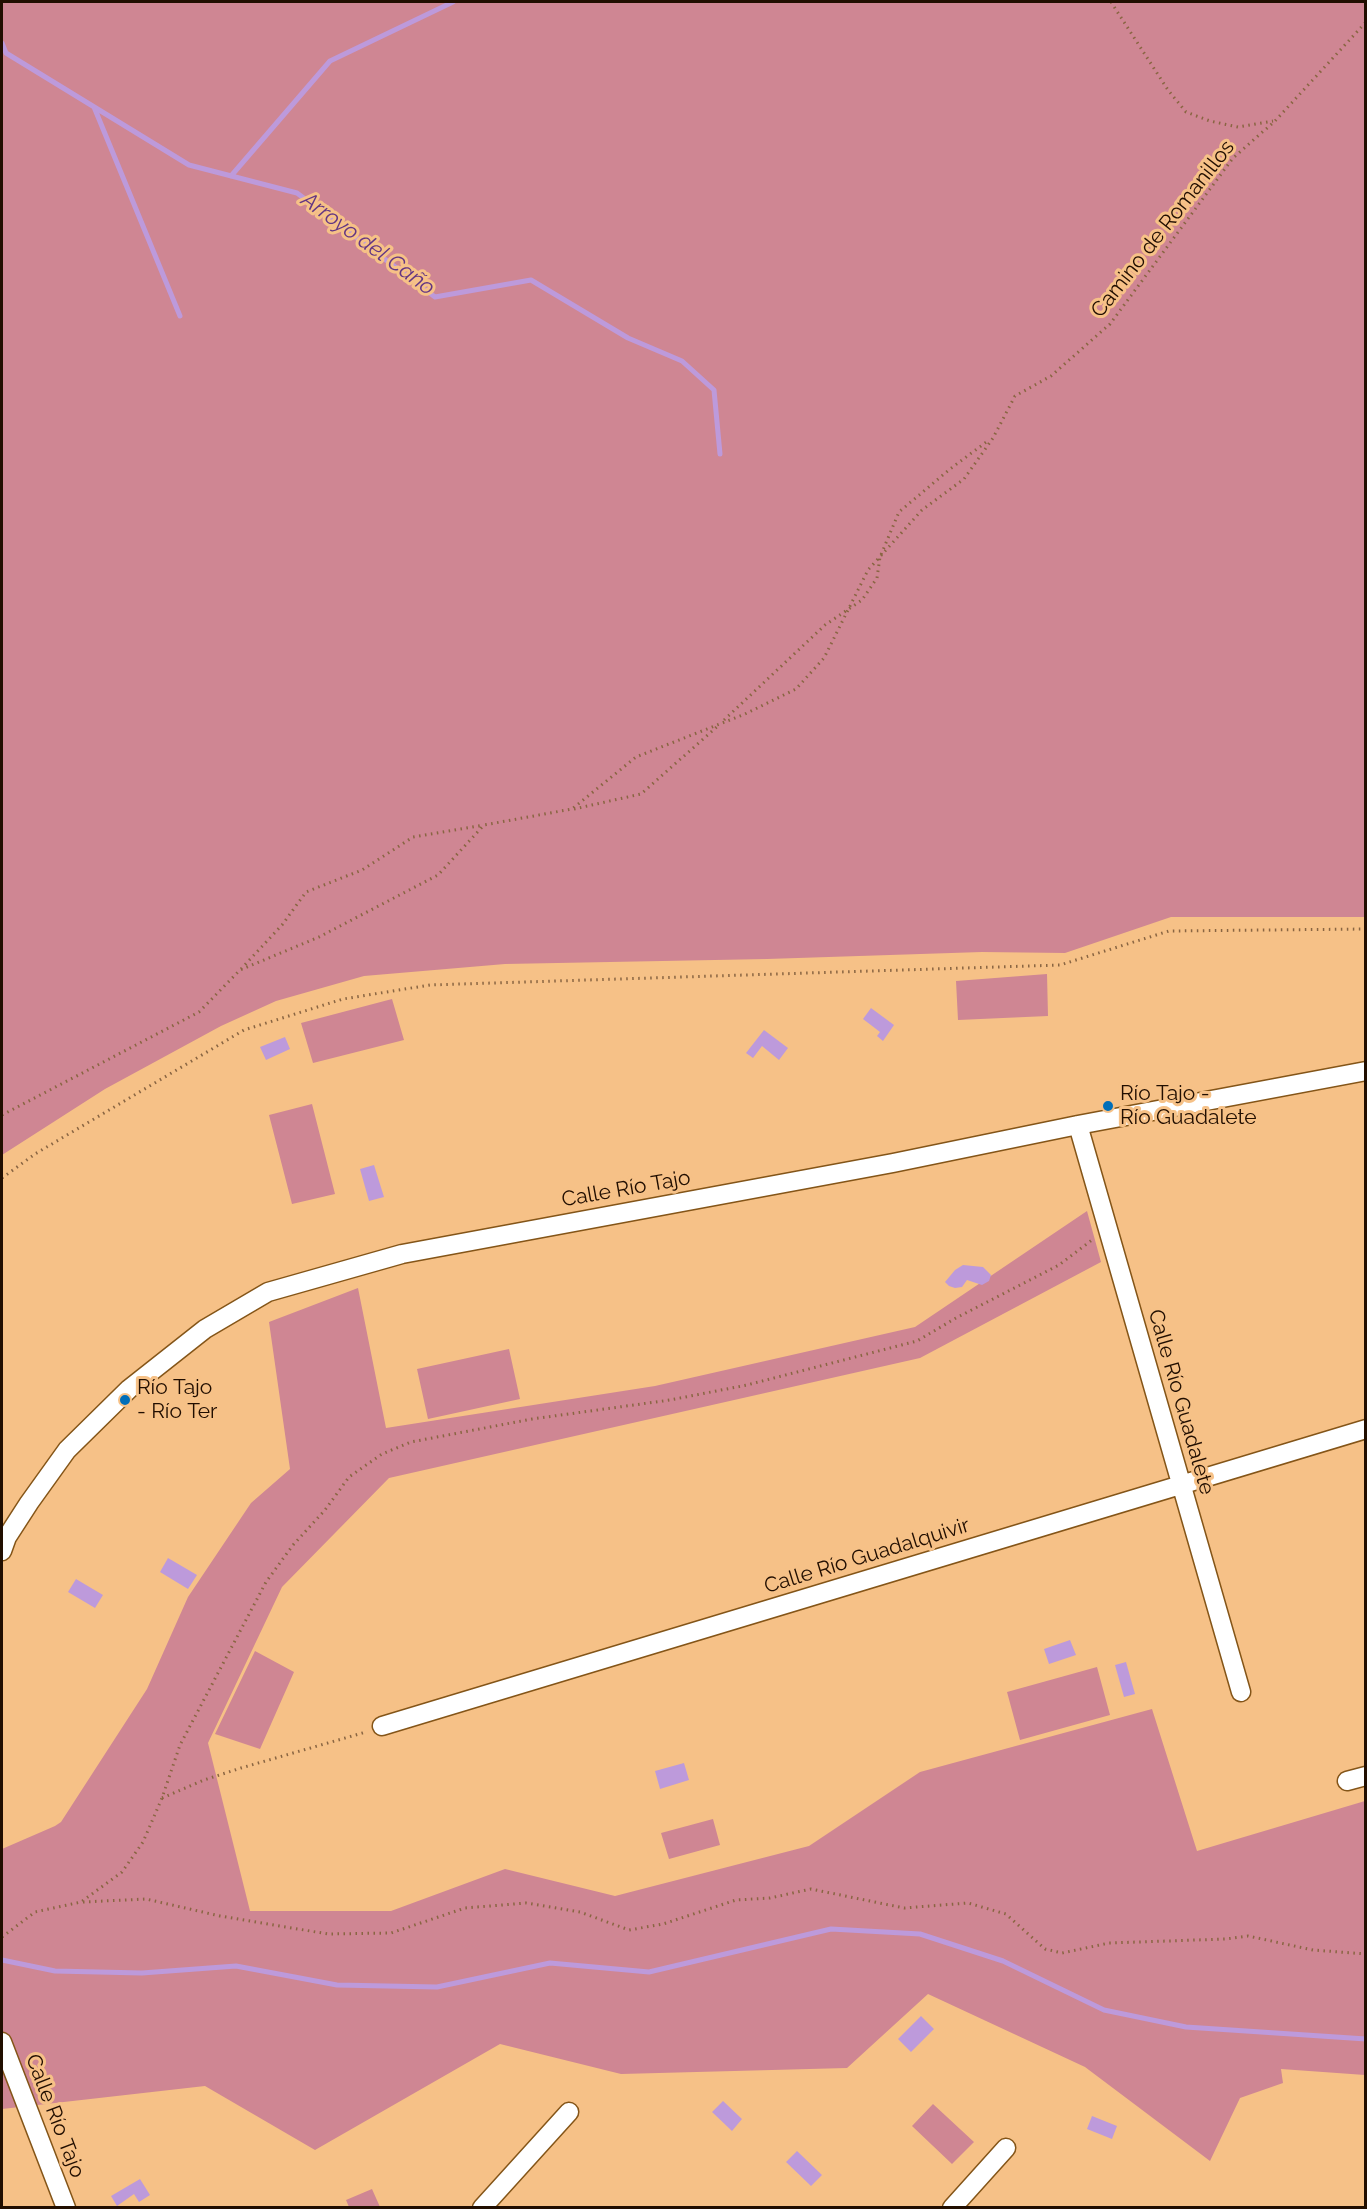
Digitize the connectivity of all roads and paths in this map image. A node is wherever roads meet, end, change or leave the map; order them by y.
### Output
1 (1111, 2) edge
2 (1365, 22) edge
3 (1275, 121) junction
4 (993, 438) junction
5 (880, 557) junction
6 (849, 609) junction
7 (721, 723) junction
8 (572, 809) junction
9 (484, 825) junction
10 (1365, 930) edge
11 (240, 970) junction
12 (1365, 1071) edge
13 (2, 1115) edge
14 (1078, 1125) junction
15 (2, 1178) edge
16 (1108, 1228) junction
17 (1365, 1429) edge
18 (1182, 1485) junction
19 (2, 1551) edge
20 (1241, 1692) dead end
21 (382, 1726) joint
22 (1365, 1776) edge
23 (1347, 1781) dead end
24 (162, 1798) junction
25 (81, 1902) junction
26 (2, 1937) edge
27 (1365, 1954) edge
28 (2, 2042) edge
29 (569, 2112) dead end
30 (1006, 2148) dead end
31 (66, 2208) edge
32 (482, 2208) edge
33 (952, 2208) edge

1 - 3 path
2 - 3 path, Camino de Romanillos
3 - 4 path, Camino de Romanillos
4 - 5 path, Camino de Romanillos
4 - 5 path
5 - 6 path, Camino de Romanillos
5 - 6 path
6 - 7 path
6 - 7 path, Camino de Romanillos
7 - 8 path, Camino de Romanillos
7 - 8 path
8 - 9 path, Camino de Romanillos
9 - 11 path
9 - 11 path, Camino de Romanillos
10 - 15 path
11 - 13 path
12 - 14 street, Calle Río Tajo
14 - 16 street, Calle Río Guadalete
14 - 19 street, Calle Río Tajo
16 - 18 street, Calle Río Guadalete
16 - 24 path
17 - 18 street, Calle Río Guadalquivir
18 - 20 street, Calle Río Guadalete
18 - 21 street, Calle Río Guadalquivir
21 - 24 path
22 - 23 street
24 - 25 path
25 - 26 path
25 - 27 path
28 - 31 street, Calle Río Tajo
29 - 32 street
30 - 33 street

